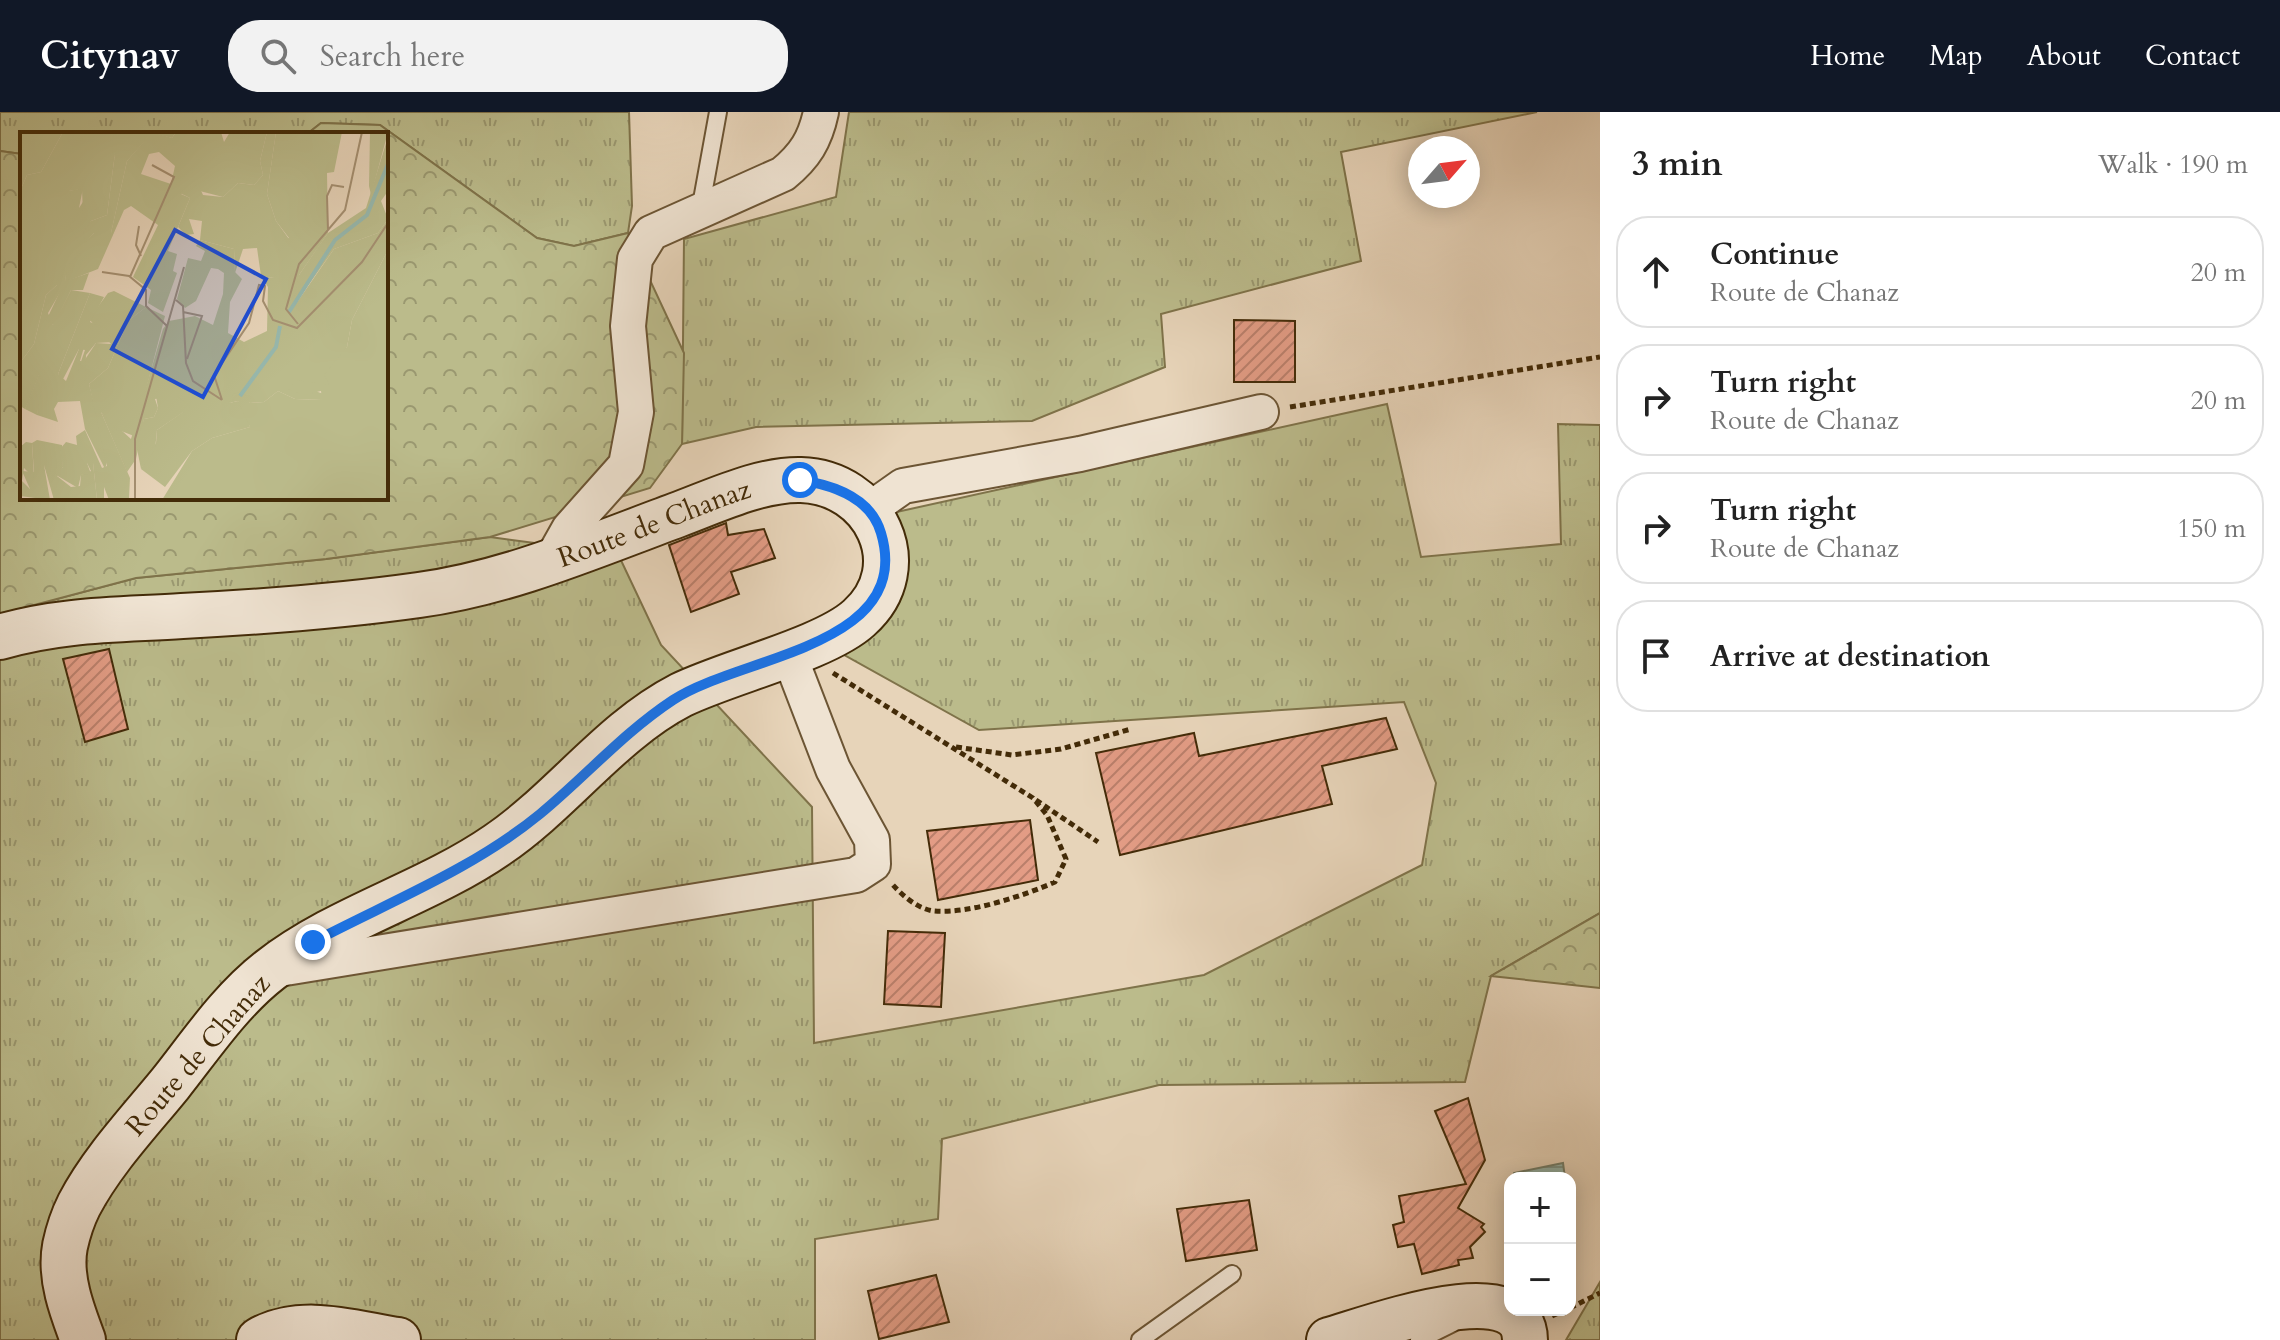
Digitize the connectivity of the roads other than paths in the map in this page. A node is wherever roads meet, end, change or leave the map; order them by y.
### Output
1 (718, 112) edge
2 (821, 112) edge
3 (700, 211) junction
4 (1261, 412) road end
5 (869, 510) junction
6 (551, 561) junction
7 (0, 637) edge
8 (791, 651) junction
9 (270, 970) junction
10 (1232, 1274) dead end
11 (1474, 1305) junction
12 (83, 1340) edge
13 (259, 1340) edge
14 (398, 1340) edge
15 (1140, 1340) edge
16 (1329, 1340) edge
17 (1419, 1340) edge
18 (1525, 1340) edge

1 - 3 lane
2 - 3 street
3 - 6 street
4 - 5 street
5 - 6 street, Route de Chanaz
5 - 8 street, Route de Chanaz
6 - 7 street, Route de Chanaz
8 - 9 street, Route de Chanaz
8 - 9 street
9 - 12 street, Route de Chanaz
10 - 15 lane
11 - 16 street
11 - 17 lane
11 - 18 street
13 - 14 street

